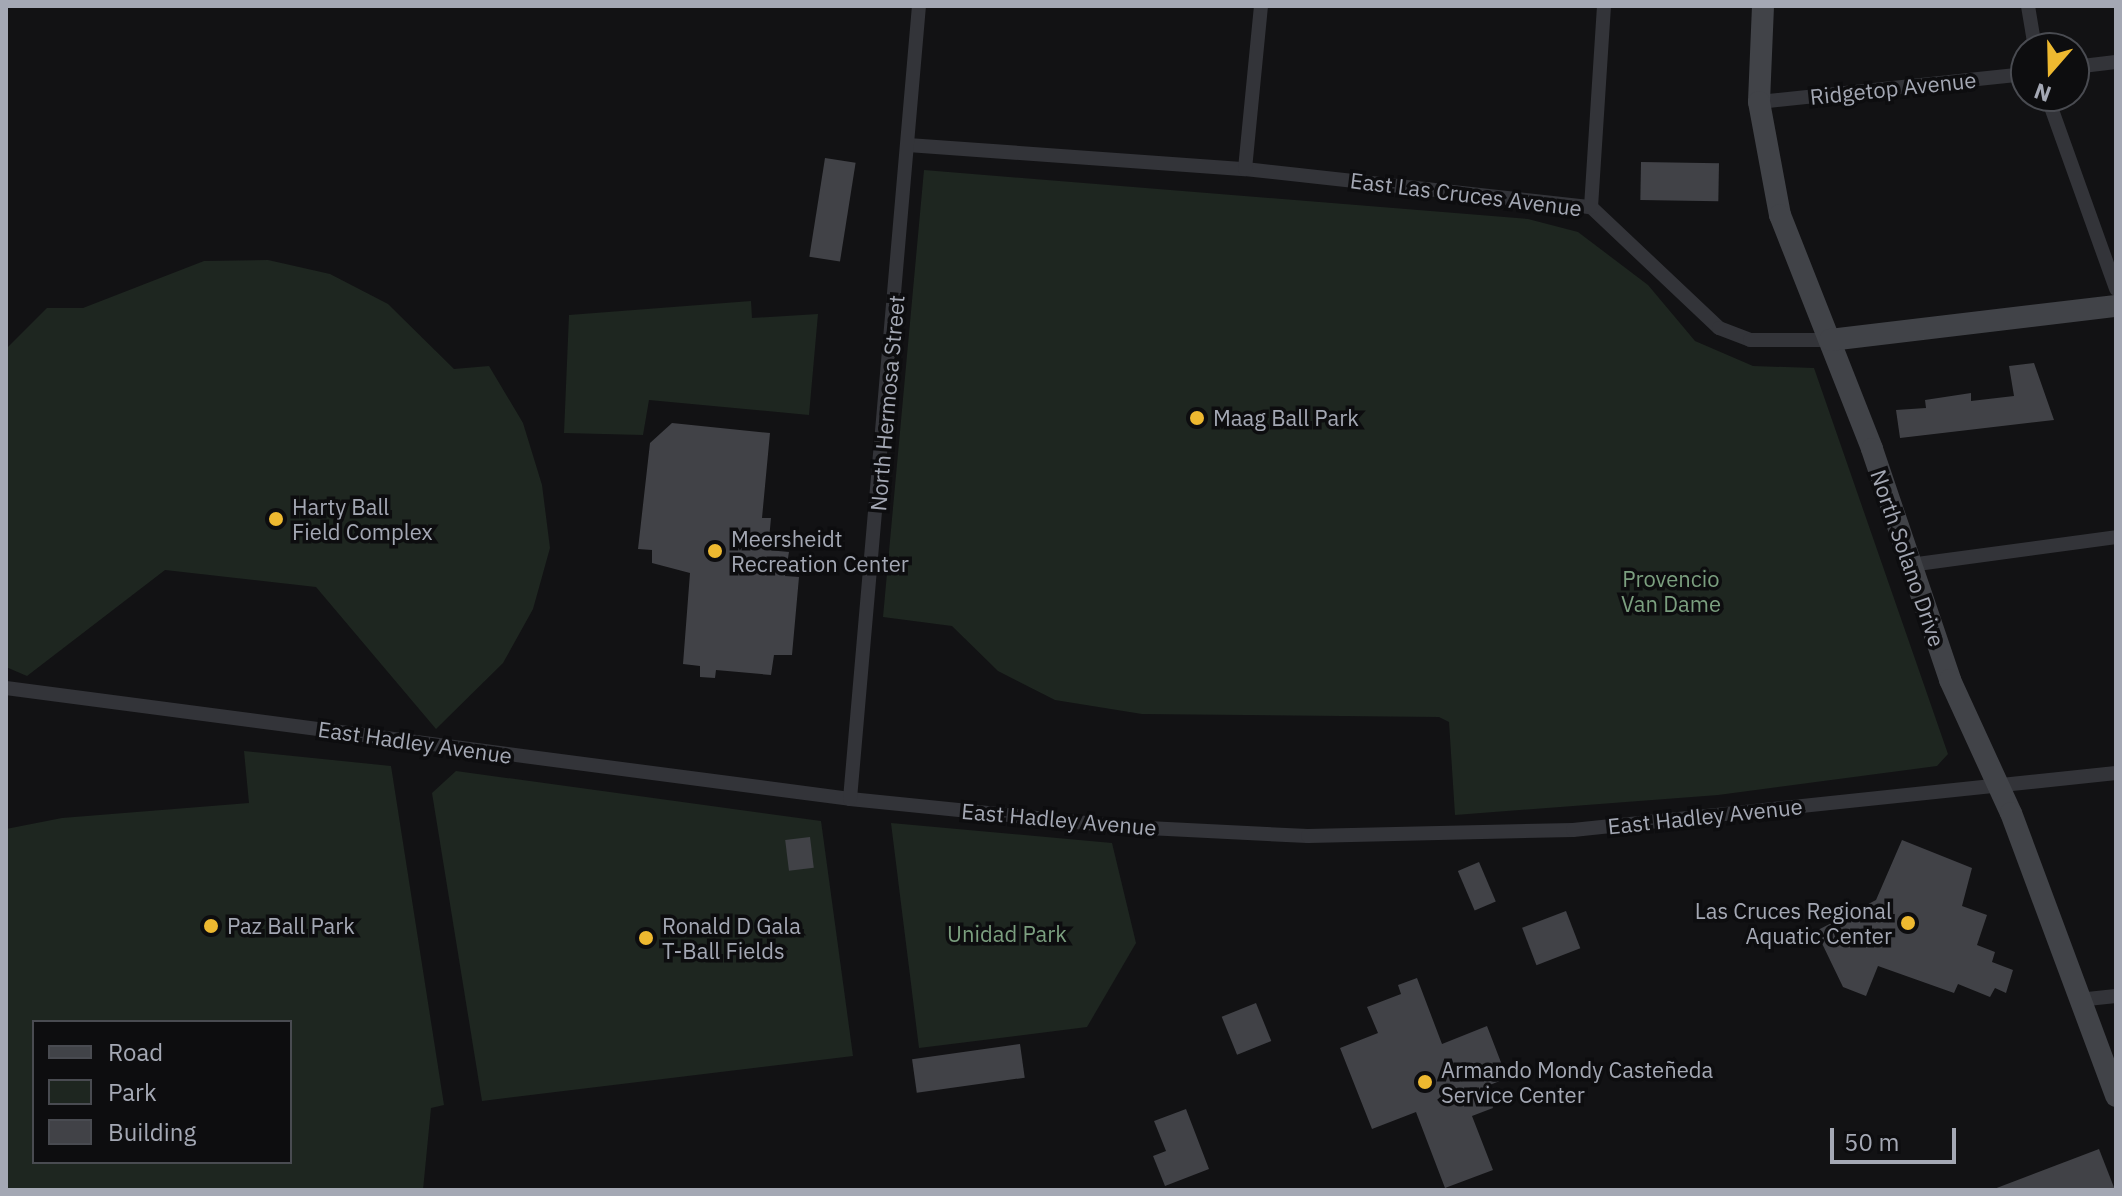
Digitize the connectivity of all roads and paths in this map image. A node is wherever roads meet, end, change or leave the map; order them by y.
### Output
1 (919, 6) edge
2 (1261, 6) edge
3 (1604, 6) edge
4 (1763, 6) edge
5 (2028, 6) edge
6 (2032, 32) edge
7 (2116, 62) edge
8 (2090, 65) edge
9 (2010, 76) edge
10 (1759, 102) junction
11 (2053, 112) edge
12 (908, 145) junction
13 (1245, 169) junction
14 (1591, 207) junction
15 (2116, 289) edge
16 (2116, 306) edge
17 (1830, 340) junction
18 (2116, 537) edge
19 (1910, 565) junction
20 (6, 688) edge
21 (2116, 773) edge
22 (1996, 785) junction
23 (850, 799) junction
24 (2116, 996) edge
25 (2078, 1000) junction
26 (2116, 1096) edge

1 - 12 street, North Hermosa Street
2 - 13 street
3 - 14 street
4 - 10 main road, North Solano Drive
5 - 6 street
7 - 8 street
9 - 10 street, Ridgetop Avenue
10 - 17 main road, North Solano Drive
11 - 15 street
12 - 13 street, East Las Cruces Avenue
12 - 23 street, North Hermosa Street
13 - 14 street, East Las Cruces Avenue
14 - 17 street, East Las Cruces Avenue
16 - 17 main road, East Las Cruces Avenue
17 - 19 main road, North Solano Drive
18 - 19 street
19 - 22 main road, North Solano Drive
20 - 23 street, East Hadley Avenue
21 - 22 street, East Hadley Avenue
22 - 23 street, East Hadley Avenue
22 - 25 main road, North Solano Drive
24 - 25 street
25 - 26 main road, North Solano Drive

